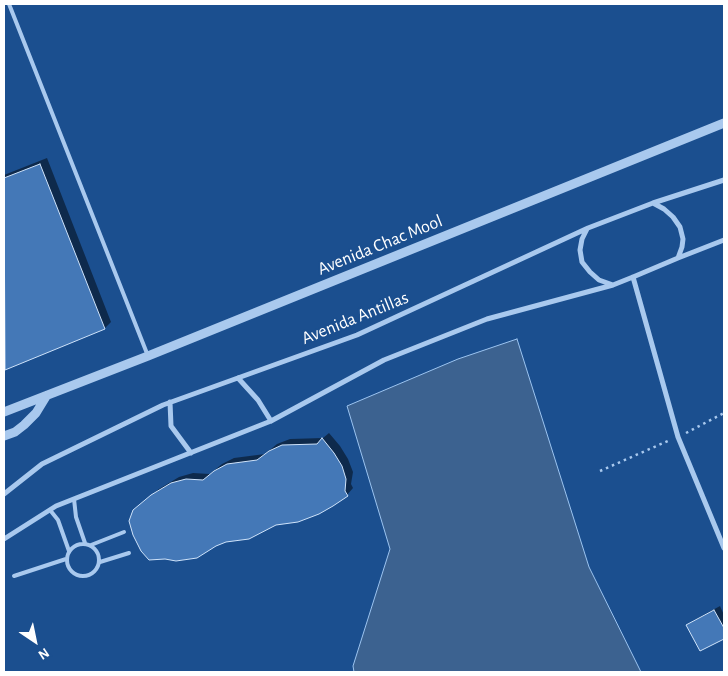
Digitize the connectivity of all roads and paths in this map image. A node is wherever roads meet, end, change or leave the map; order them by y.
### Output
1 (9, 4) edge
2 (724, 123) edge
3 (724, 180) edge
4 (653, 203) junction
5 (588, 228) junction
6 (724, 240) edge
7 (678, 258) junction
8 (633, 278) junction
9 (613, 284) junction
10 (148, 356) junction
11 (238, 378) junction
12 (47, 395) junction
13 (170, 402) junction
14 (4, 412) edge
15 (724, 413) edge
16 (271, 421) junction
17 (4, 436) edge
18 (678, 437) junction
19 (191, 453) junction
20 (600, 471) dead end
21 (4, 494) edge
22 (74, 498) junction
23 (50, 510) junction
24 (124, 532) dead end
25 (4, 539) edge
26 (85, 543) junction
27 (91, 545) junction
28 (724, 548) edge
29 (69, 550) junction
30 (129, 552) dead end
31 (66, 559) junction
32 (100, 562) junction
33 (14, 576) dead end

1 - 10 lane
2 - 10 street, Avenida Chac Mool
3 - 4 street, Avenida Antillas
4 - 5 street, Avenida Antillas
4 - 7 street
5 - 9 street
5 - 11 street, Avenida Antillas
6 - 7 street
7 - 8 street
8 - 9 street
8 - 18 street
9 - 16 street
10 - 12 street, Avenida Chac Mool
11 - 13 street, Avenida Antillas
11 - 16 street
12 - 14 street, Avenida Chac Mool
12 - 17 street
13 - 19 street
13 - 21 street, Avenida Antillas
15 - 18 path
16 - 19 street
18 - 20 path
18 - 28 street
19 - 22 street
22 - 23 street
22 - 26 lane
23 - 25 street
23 - 29 lane
24 - 27 lane
26 - 27 lane
26 - 29 lane
27 - 32 lane
29 - 31 lane
30 - 32 lane
31 - 32 lane
31 - 33 lane

